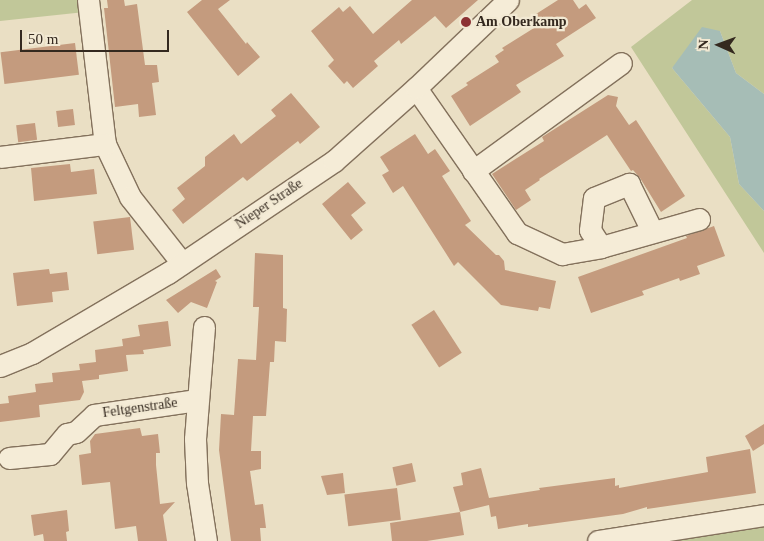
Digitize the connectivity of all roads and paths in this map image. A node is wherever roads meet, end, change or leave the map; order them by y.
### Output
1 (88, 0) edge
2 (508, 0) edge
3 (621, 63) dead end
4 (416, 88) junction
5 (105, 144) junction
6 (0, 157) edge
7 (473, 171) junction
8 (699, 219) dead end
9 (652, 231) junction
10 (601, 247) junction
11 (182, 263) junction
12 (204, 327) dead end
13 (0, 366) edge
14 (197, 400) junction
15 (10, 458) dead end
16 (764, 515) edge
17 (206, 541) edge
18 (598, 541) edge

1 - 5 street
2 - 4 street, Nieper Straße
3 - 7 street
4 - 7 street
4 - 11 street, Nieper Straße
5 - 6 street
5 - 11 street
7 - 10 street
8 - 9 street
9 - 10 street
9 - 10 street
11 - 13 street, Nieper Straße
12 - 14 street, Feltgenstraße
14 - 15 street, Feltgenstraße
14 - 17 street, Feltgenstraße
16 - 18 street

